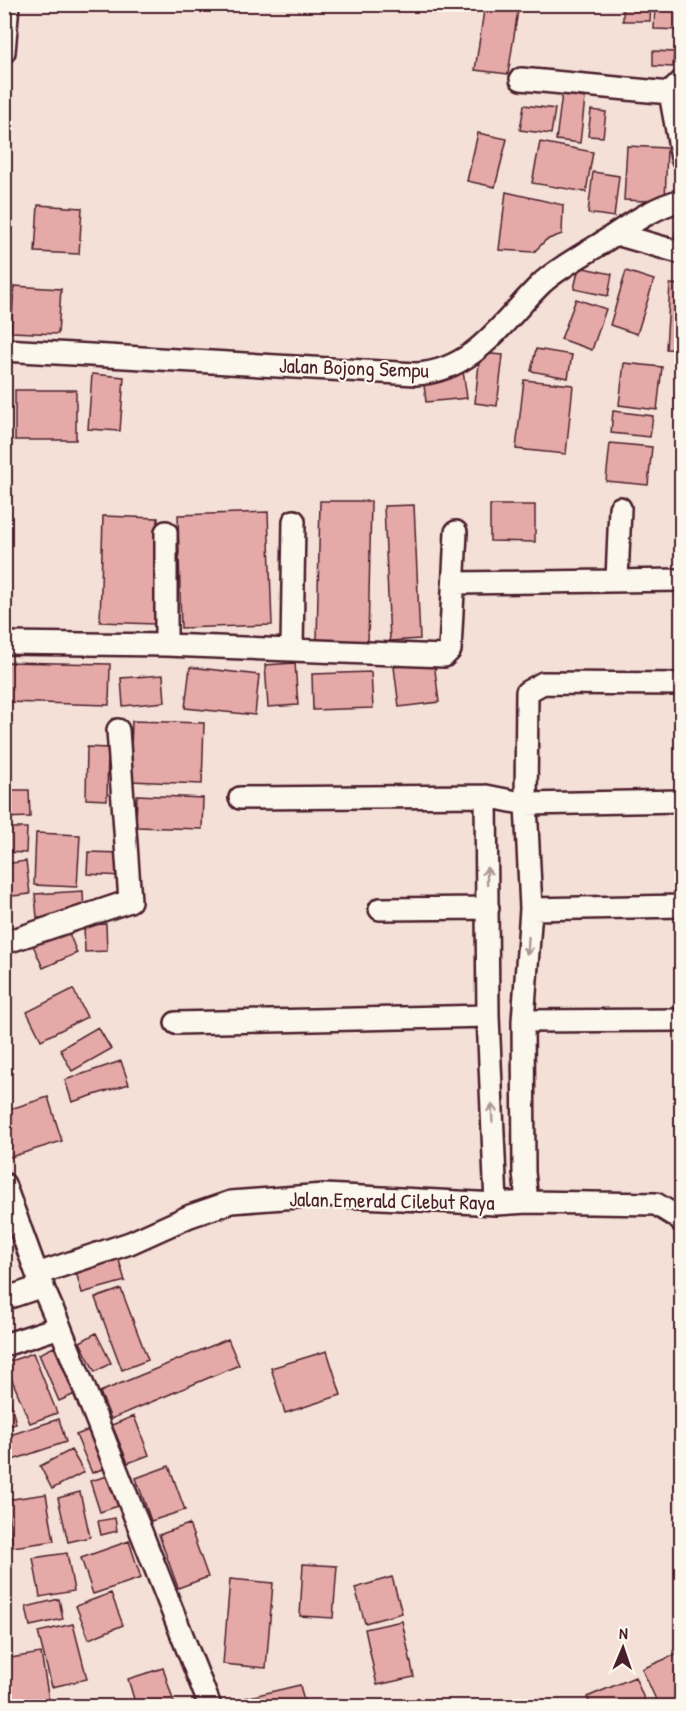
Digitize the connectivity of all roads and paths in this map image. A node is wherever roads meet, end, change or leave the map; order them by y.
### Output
1 (8, 4) edge
2 (4, 52) edge
3 (521, 79) dead end
4 (676, 87) edge
5 (681, 158) edge
6 (681, 200) edge
7 (616, 234) junction
8 (681, 253) edge
9 (4, 350) edge
10 (620, 508) dead end
11 (294, 521) dead end
12 (166, 532) dead end
13 (456, 532) dead end
14 (617, 580) junction
15 (681, 580) edge
16 (454, 583) junction
17 (4, 643) edge
18 (166, 645) junction
19 (292, 649) junction
20 (681, 684) edge
21 (118, 730) dead end
22 (486, 796) junction
23 (240, 798) dead end
24 (681, 801) edge
25 (526, 804) junction
26 (681, 906) edge
27 (488, 908) junction
28 (380, 909) dead end
29 (531, 909) junction
30 (4, 943) edge
31 (488, 1016) junction
32 (681, 1020) edge
33 (523, 1021) junction
34 (176, 1023) dead end
35 (4, 1184) edge
36 (527, 1202) junction
37 (496, 1204) junction
38 (681, 1222) edge
39 (40, 1280) junction
40 (4, 1299) edge
41 (60, 1327) junction
42 (4, 1345) edge
43 (210, 1707) edge

1 - 2 street
3 - 4 street
4 - 5 street
6 - 7 street, Jalan Bojong Sempu
7 - 8 street
7 - 9 street, Jalan Bojong Sempu
10 - 14 street
11 - 19 street
12 - 18 street
13 - 16 street
14 - 15 street
14 - 16 street
16 - 19 street
17 - 18 street
18 - 19 street
20 - 25 street
21 - 30 street
22 - 23 street
22 - 25 street
27 -> 22 street
24 - 25 street
25 - 29 street
26 - 29 street
27 - 28 street
27 - 31 street
29 -> 33 street
31 - 34 street
37 -> 31 street
32 - 33 street
33 - 36 street
35 - 39 street
36 - 37 street, Jalan Emerald Cilebut Raya
36 - 38 street, Jalan Emerald Cilebut Raya
37 - 39 street, Jalan Emerald Cilebut Raya
39 - 40 street, Jalan Emerald Cilebut Raya
39 - 41 street
41 - 42 street
41 - 43 street

